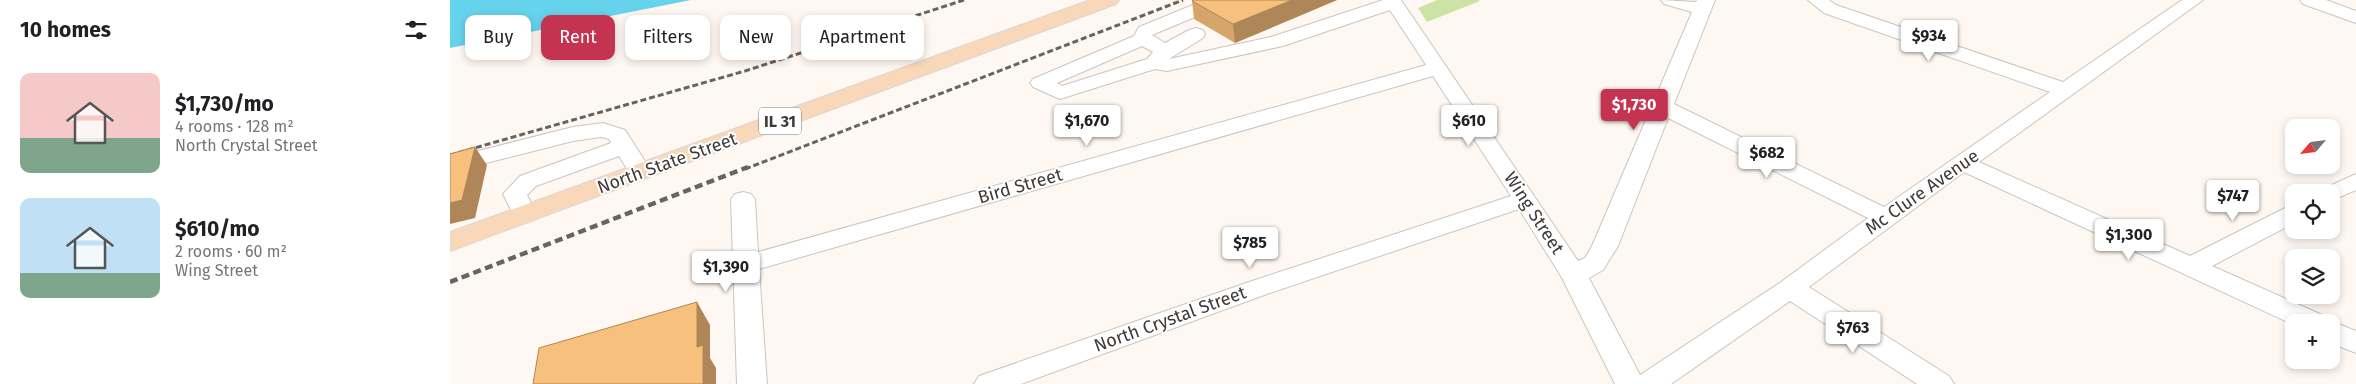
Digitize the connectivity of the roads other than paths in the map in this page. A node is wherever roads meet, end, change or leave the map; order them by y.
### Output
1 (1109, 0) edge
2 (1220, 0) edge
3 (1670, 0) edge
4 (1817, 0) edge
5 (2194, 0) edge
6 (2309, 0) edge
7 (1393, 1) edge
8 (1704, 5) edge
9 (2356, 17) edge
10 (1196, 34) dead end
11 (1143, 39) junction
12 (1160, 57) junction
13 (1439, 68) junction
14 (2065, 90) junction
15 (1664, 107) junction
16 (624, 146) junction
17 (1963, 163) junction
18 (450, 164) edge
19 (640, 172) junction
20 (2356, 181) edge
21 (2340, 189) edge
22 (742, 199) dead end
23 (1524, 201) junction
24 (525, 215) junction
25 (1885, 217) junction
26 (2285, 218) edge
27 (450, 242) edge
28 (746, 264) junction
29 (2190, 267) junction
30 (1574, 275) junction
31 (1790, 288) junction
32 (2294, 314) edge
33 (2340, 336) edge
34 (2356, 343) edge
35 (752, 384) edge
36 (989, 384) edge
37 (1630, 384) edge
38 (1649, 384) edge
39 (1939, 384) edge

1 - 19 main road, North State Street / IL 31
2 - 11 street
3 - 8 street
4 - 14 street
5 - 14 street, Mc Clure Avenue
6 - 9 street
7 - 12 street
7 - 13 street, Wing Street
8 - 15 street
10 - 12 street
11 - 12 street
11 - 12 street
13 - 23 street, Wing Street
13 - 28 street, Bird Street
14 - 17 street, Mc Clure Avenue
15 - 25 street
15 - 30 street
16 - 18 street
16 - 19 street
16 - 24 street
17 - 25 street, Mc Clure Avenue
17 - 29 street
19 - 24 main road, North State Street / IL 31
20 - 21 street
22 - 28 street
23 - 30 street, Wing Street
23 - 36 street, North Crystal Street
24 - 27 main road, North State Street / IL 31
25 - 31 street, Mc Clure Avenue
26 - 29 street
28 - 35 street
29 - 32 street
30 - 37 street, Wing Street
31 - 38 street, Mc Clure Avenue
31 - 39 street
33 - 34 street

